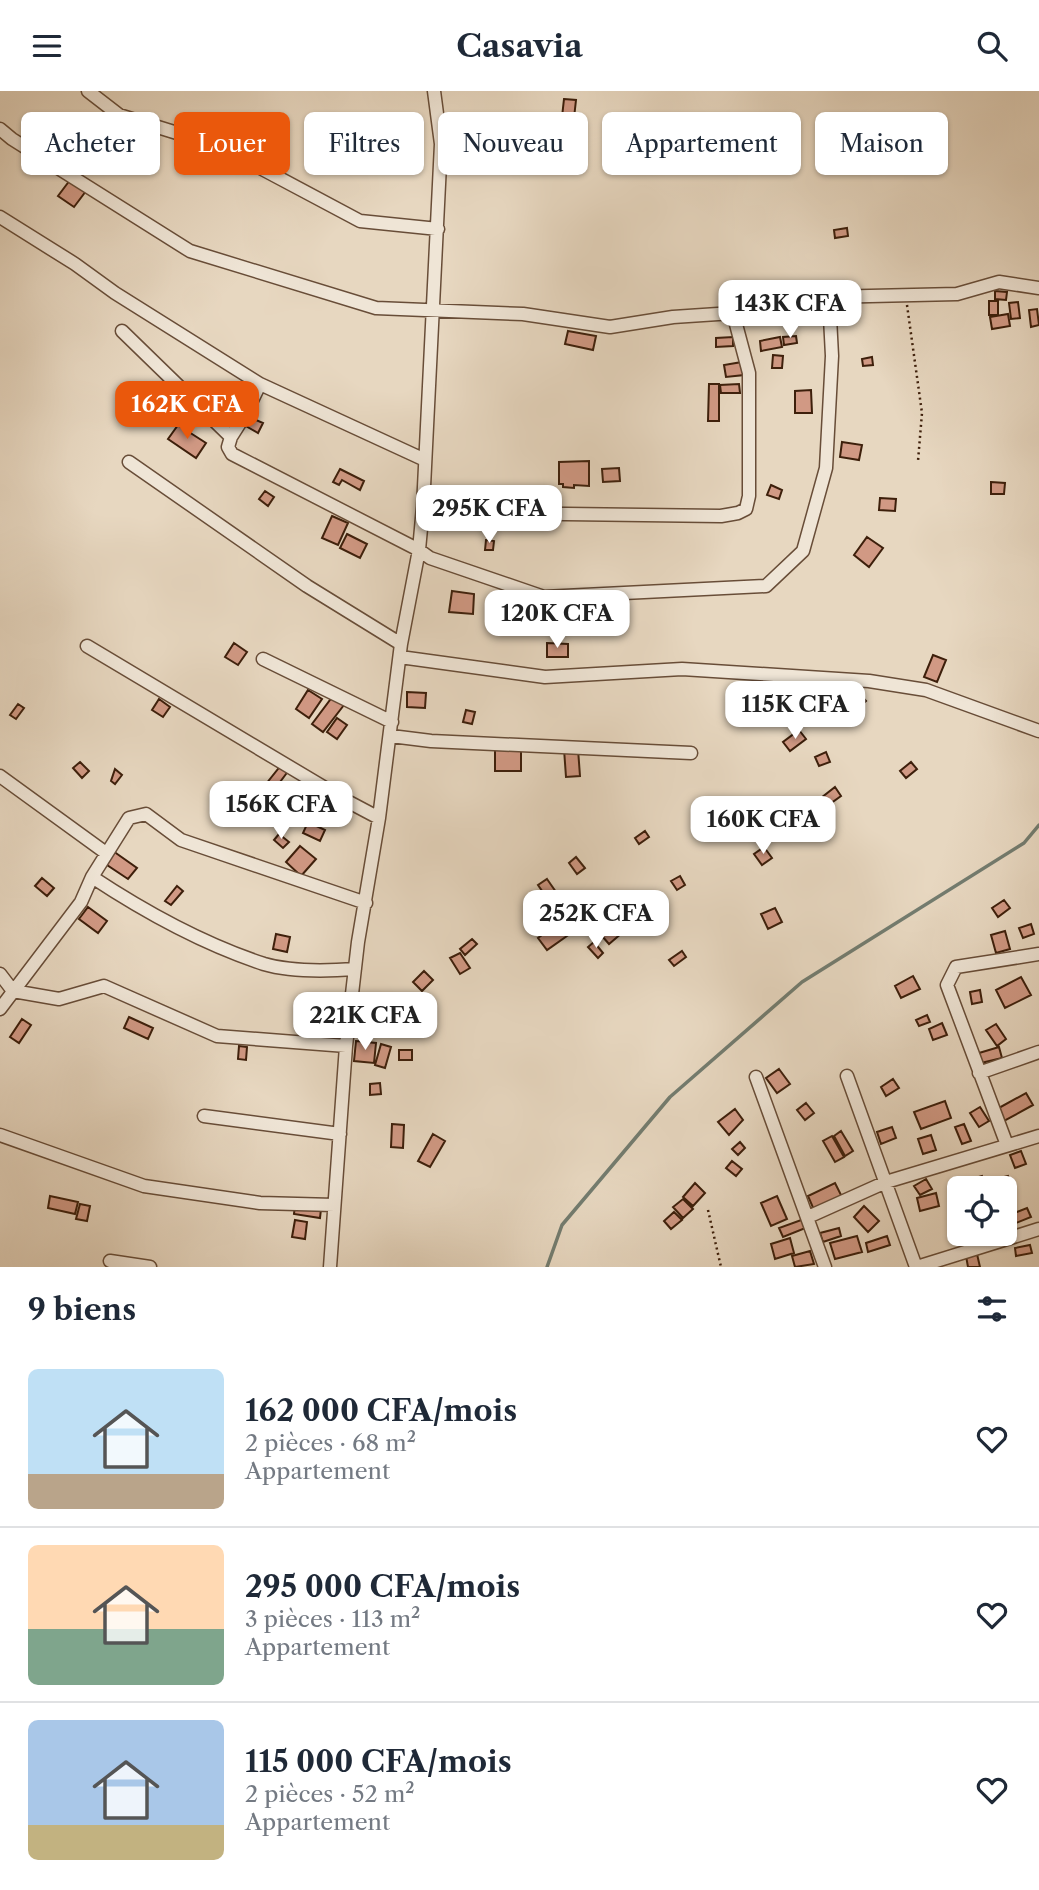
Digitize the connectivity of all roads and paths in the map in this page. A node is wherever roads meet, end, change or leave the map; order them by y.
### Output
1 (88, 91) edge
2 (434, 91) edge
3 (0, 129) edge
4 (0, 217) edge
5 (438, 229) junction
6 (1039, 288) edge
7 (906, 295) junction
8 (830, 298) junction
9 (434, 310) junction
10 (733, 313) junction
11 (122, 331) dead end
12 (260, 384) junction
13 (231, 437) junction
14 (425, 460) junction
15 (918, 461) dead end
16 (129, 462) dead end
17 (423, 507) junction
18 (419, 550) junction
19 (88, 646) dead end
20 (401, 650) junction
21 (263, 659) dead end
22 (392, 722) junction
23 (1039, 731) edge
24 (391, 736) junction
25 (691, 753) dead end
26 (0, 776) edge
27 (379, 818) junction
28 (106, 853) junction
29 (92, 877) junction
30 (366, 903) junction
31 (1039, 954) edge
32 (355, 969) junction
33 (0, 974) edge
34 (13, 991) junction
35 (0, 1009) edge
36 (346, 1046) junction
37 (1039, 1052) edge
38 (979, 1073) junction
39 (847, 1076) dead end
40 (756, 1077) dead end
41 (204, 1116) dead end
42 (340, 1134) junction
43 (0, 1135) edge
44 (1039, 1136) edge
45 (1007, 1145) junction
46 (887, 1182) junction
47 (334, 1205) junction
48 (708, 1210) dead end
49 (808, 1217) junction
50 (1039, 1229) edge
51 (110, 1261) dead end
52 (150, 1267) edge
53 (330, 1267) edge
54 (721, 1267) edge
55 (825, 1267) edge
56 (917, 1267) edge

1 - 5 street
2 - 5 street
3 - 9 street
4 - 12 street
5 - 9 street
6 - 7 street
7 - 8 street
7 - 15 path
8 - 10 street
8 - 18 street
9 - 10 street
9 - 14 street
10 - 17 street
11 - 13 street
12 - 13 street
12 - 14 street
13 - 18 street
14 - 17 street
16 - 20 street
17 - 18 street
18 - 20 street
19 - 27 street
20 - 22 street
20 - 23 street
21 - 22 street
22 - 24 street
24 - 25 street
24 - 27 street
26 - 28 street
27 - 30 street
28 - 29 street
28 - 30 street
29 - 32 street
29 - 34 street
30 - 32 street
31 - 38 street
32 - 36 street
33 - 34 street
34 - 35 street
34 - 36 street
36 - 42 street
37 - 38 street
38 - 45 street
39 - 46 street
40 - 49 street
41 - 42 street
42 - 47 street
43 - 47 street
44 - 45 street
45 - 46 street
46 - 49 street
46 - 56 street
47 - 53 street
48 - 54 path
49 - 55 street
50 - 56 street
51 - 52 street

